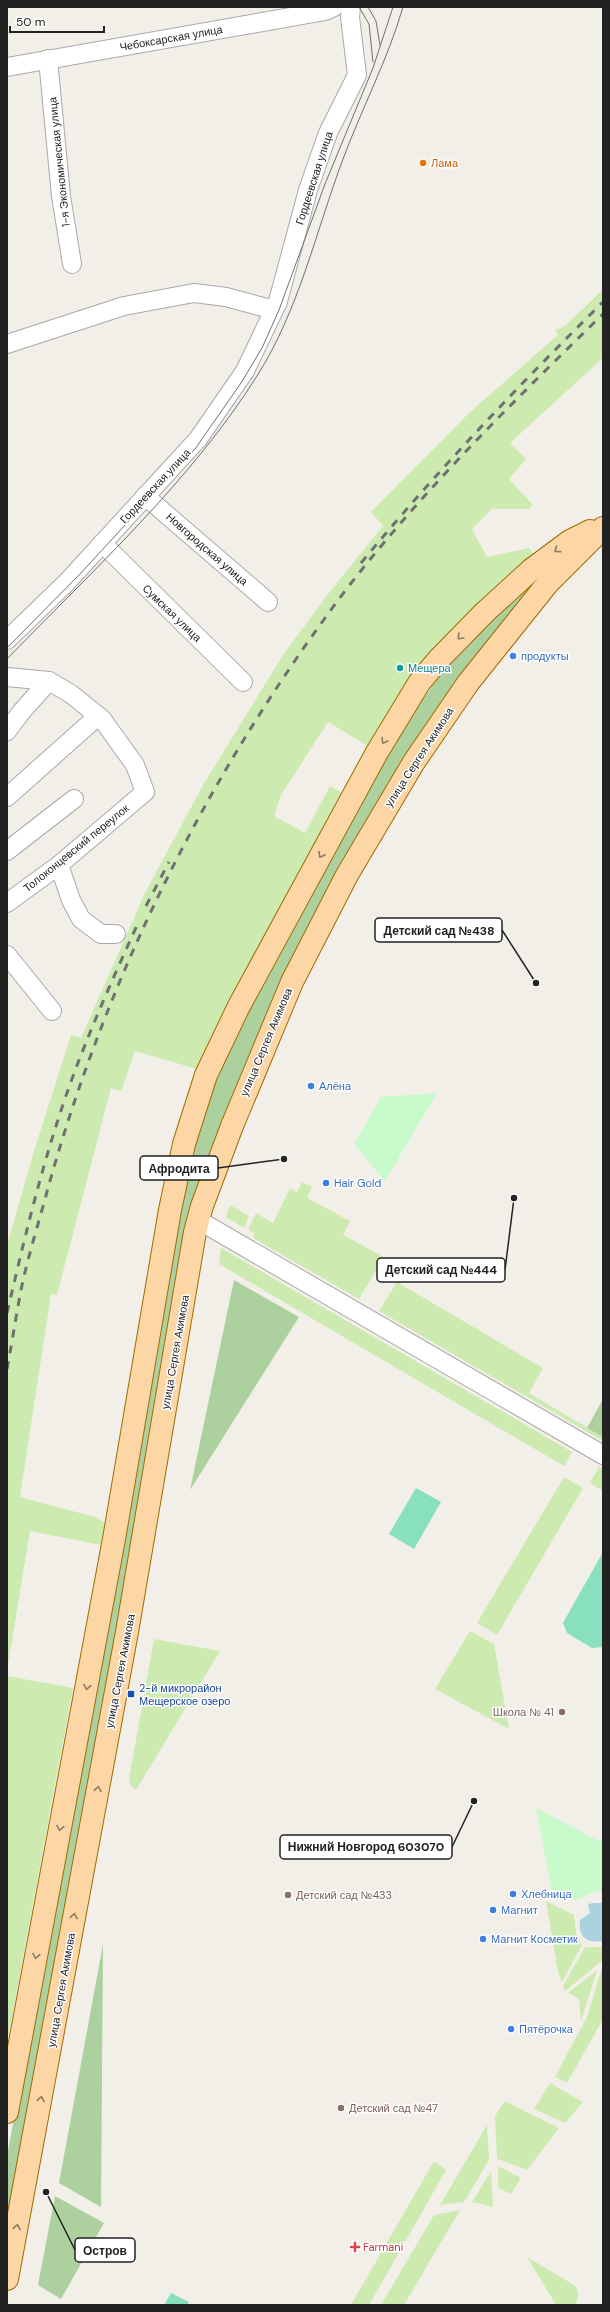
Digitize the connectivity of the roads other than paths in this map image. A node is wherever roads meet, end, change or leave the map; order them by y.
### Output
1 (334, 7) edge
2 (351, 7) edge
3 (48, 59) junction
4 (7, 67) edge
5 (72, 264) dead end
6 (275, 308) junction
7 (7, 344) edge
8 (145, 496) junction
9 (603, 524) edge
10 (603, 528) edge
11 (102, 543) junction
12 (542, 575) junction
13 (268, 602) dead end
14 (7, 640) edge
15 (7, 677) edge
16 (49, 681) junction
17 (243, 682) dead end
18 (98, 716) junction
19 (7, 731) edge
20 (7, 797) edge
21 (74, 798) dead end
22 (7, 851) edge
23 (59, 865) junction
24 (7, 903) edge
25 (116, 934) dead end
26 (7, 955) edge
27 (52, 1011) dead end
28 (198, 1220) junction
29 (603, 1455) edge
30 (7, 2112) edge
31 (7, 2279) edge

1 - 3 street, Чебоксарская улица
2 - 6 street, Гордеевская улица
3 - 4 street, Чебоксарская улица
3 - 5 street, 1-я Экономическая улица
6 - 7 street
6 - 8 street, Гордеевская улица
8 - 11 street, Гордеевская улица
8 - 13 street, Новгородская улица
9 -> 12 main road, улица Сергея Акимова
10 - 12 main road, улица Сергея Акимова
11 - 14 street, Гордеевская улица
11 - 17 street, Сумская улица
12 - 28 main road, улица Сергея Акимова
12 -> 30 main road, улица Сергея Акимова
15 - 16 street
16 - 18 street
16 - 19 street
18 - 20 street
18 - 23 street, Толоконцевский переулок
21 - 22 street
23 - 24 street, Толоконцевский переулок
23 - 25 street
26 - 27 street
28 - 29 street
31 -> 28 main road, улица Сергея Акимова

